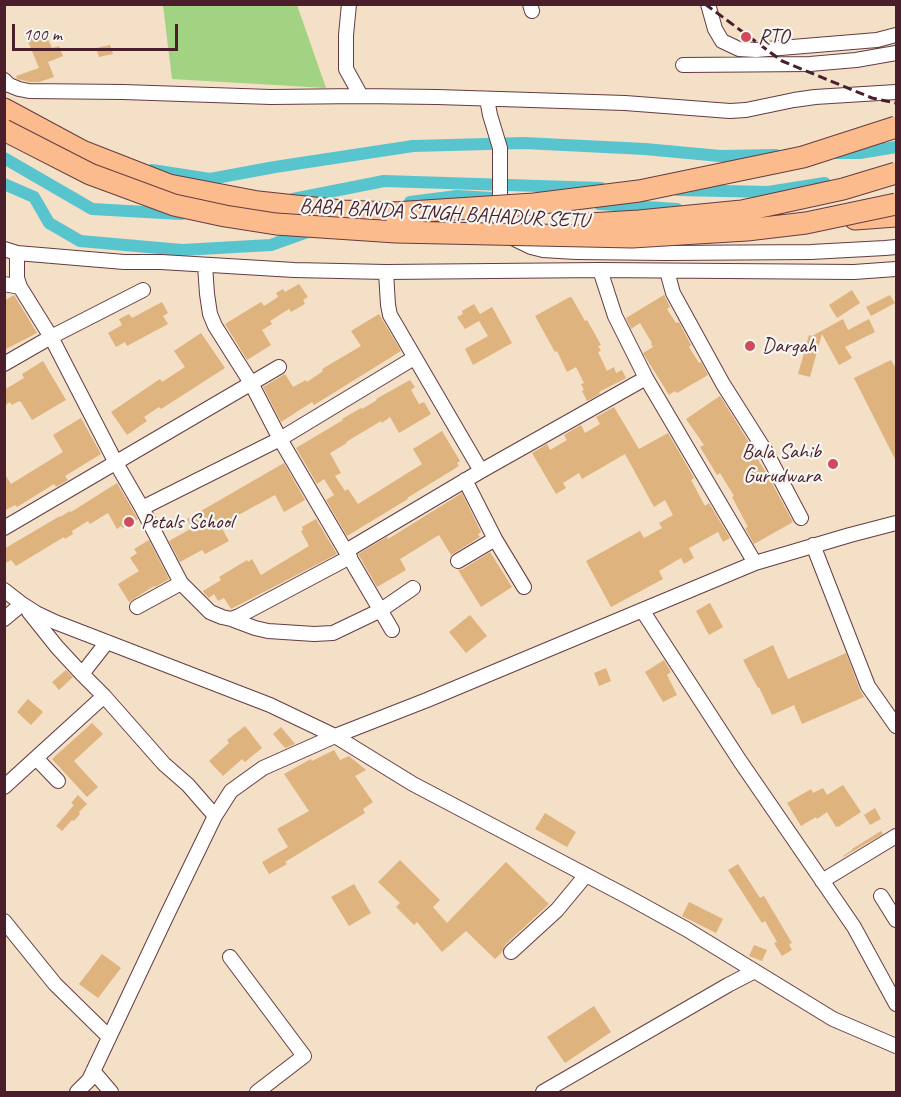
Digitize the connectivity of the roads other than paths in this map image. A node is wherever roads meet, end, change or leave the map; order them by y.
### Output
1 (349, 4) edge
2 (708, 4) edge
3 (897, 35) edge
4 (897, 53) edge
5 (683, 65) dead end
6 (4, 80) edge
7 (897, 92) edge
8 (362, 96) junction
9 (487, 99) junction
10 (4, 109) edge
11 (897, 127) edge
12 (4, 130) edge
13 (897, 173) edge
14 (897, 204) edge
15 (394, 213) junction
16 (897, 216) edge
17 (806, 223) junction
18 (897, 247) edge
19 (537, 249) junction
20 (11, 251) edge
21 (205, 264) junction
22 (897, 269) edge
23 (600, 270) junction
24 (539, 271) junction
25 (667, 271) junction
26 (386, 272) junction
27 (4, 284) edge
28 (20, 287) junction
29 (143, 290) dead end
30 (51, 337) junction
31 (414, 358) junction
32 (4, 364) edge
33 (279, 367) dead end
34 (646, 378) junction
35 (251, 383) junction
36 (280, 439) junction
37 (116, 463) junction
38 (481, 471) junction
39 (465, 480) junction
40 (142, 508) junction
41 (801, 518) dead end
42 (897, 524) edge
43 (4, 528) edge
44 (495, 539) junction
45 (813, 545) junction
46 (348, 554) junction
47 (458, 561) dead end
48 (755, 563) junction
49 (181, 583) junction
50 (524, 587) dead end
51 (413, 588) dead end
52 (4, 590) edge
53 (21, 604) junction
54 (137, 607) dead end
55 (381, 610) junction
56 (642, 610) junction
57 (231, 618) junction
58 (4, 619) edge
59 (392, 630) dead end
60 (107, 642) junction
61 (82, 674) junction
62 (104, 696) junction
63 (897, 726) edge
64 (335, 736) junction
65 (36, 758) junction
66 (58, 781) dead end
67 (4, 787) edge
68 (215, 816) junction
69 (895, 841) edge
70 (586, 875) junction
71 (822, 881) junction
72 (881, 896) dead end
73 (897, 920) edge
74 (4, 921) edge
75 (511, 952) dead end
76 (230, 957) dead end
77 (753, 972) junction
78 (897, 1004) edge
79 (109, 1037) junction
80 (897, 1046) edge
81 (93, 1071) junction
82 (77, 1092) edge
83 (111, 1092) edge
84 (257, 1092) edge
85 (543, 1092) edge

1 - 8 street
2 - 3 street
4 - 5 street
6 - 8 street
7 - 9 street
8 - 9 street
9 - 19 street
10 - 15 highway, BABA BANDA SINGH BAHADUR SETU
11 - 15 highway, bridge
12 - 17 highway, BABA BANDA SINGH BAHADUR SETU, bridge
13 - 15 highway, BABA BANDA SINGH BAHADUR SETU, bridge
14 - 17 highway, BABA BANDA SINGH BAHADUR SETU, bridge
16 - 17 highway, bridge
18 - 19 street
19 - 24 street
20 - 21 street
20 - 28 street
21 - 26 street
21 - 35 street
22 - 25 street
23 - 24 street
23 - 25 street
23 - 34 street
24 - 26 street
25 - 41 street
26 - 31 street
27 - 28 street
28 - 30 street
29 - 30 street
30 - 32 street
30 - 37 street
31 - 36 street
31 - 38 street
33 - 35 street
34 - 38 street
34 - 48 street
35 - 36 street
35 - 37 street
36 - 40 street
36 - 46 street
37 - 40 street
37 - 43 street
38 - 39 street
39 - 44 street
39 - 46 street
40 - 49 street
42 - 45 street
44 - 47 street
44 - 50 street
45 - 48 street
45 - 63 street
46 - 55 street
46 - 57 street
48 - 56 street
49 - 54 street
49 - 57 street
51 - 55 street
52 - 53 street
53 - 58 street
53 - 60 street
53 - 61 street
55 - 57 street
55 - 59 street
56 - 64 street
56 - 71 street
60 - 61 street
60 - 64 street
61 - 62 street
62 - 65 street
62 - 68 street
64 - 68 street
64 - 70 street
65 - 66 street
65 - 67 street
68 - 79 street
69 - 71 street
70 - 75 street
70 - 77 street
71 - 78 street
72 - 73 street
74 - 79 street
76 - 84 street
77 - 80 street
77 - 85 street
79 - 81 street
81 - 82 street
81 - 83 street

